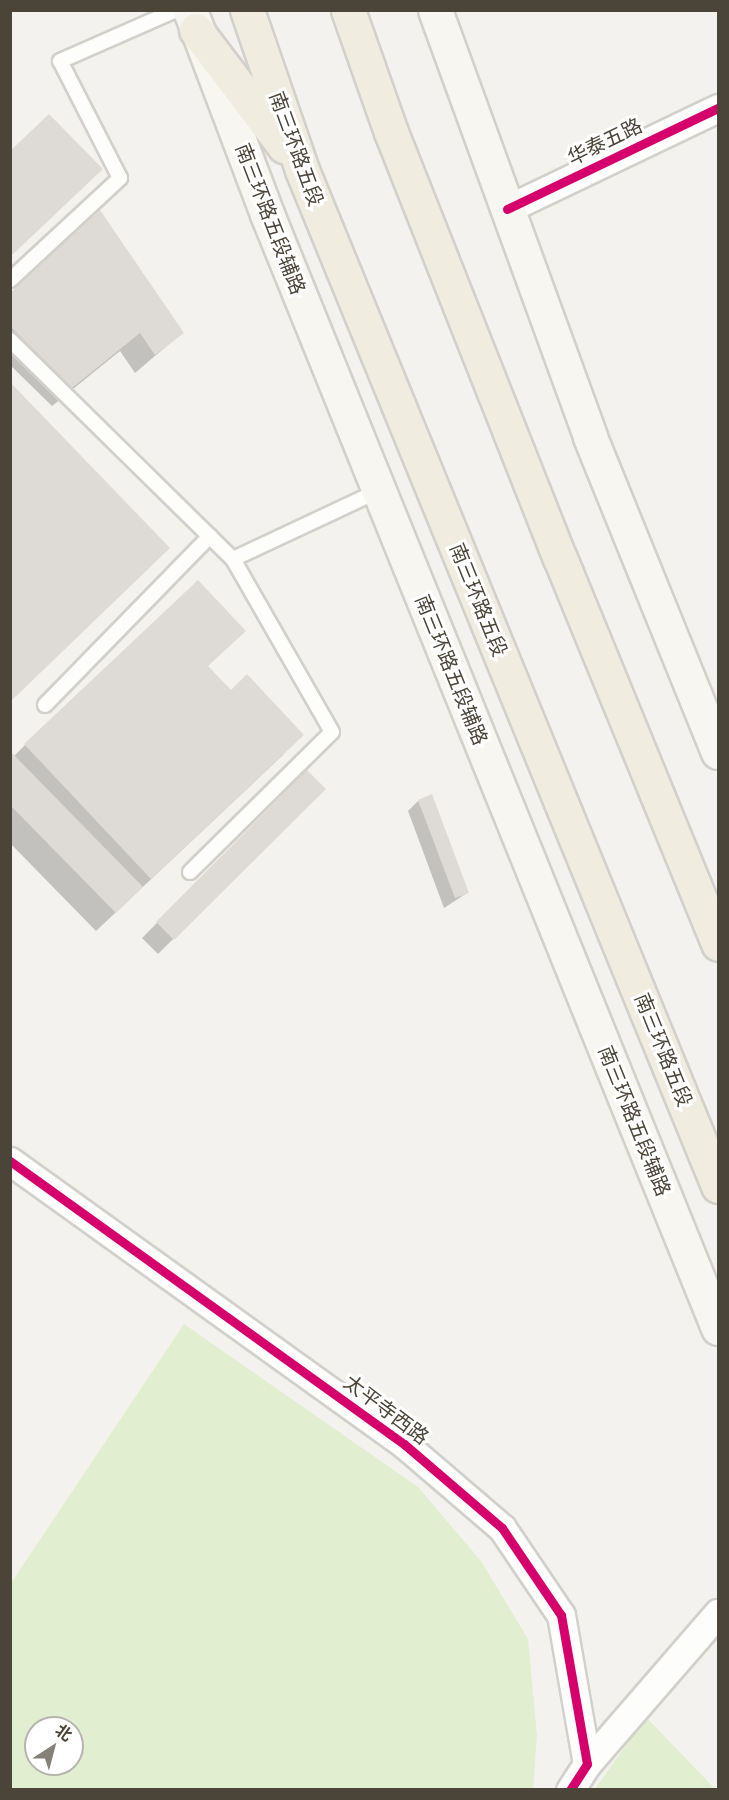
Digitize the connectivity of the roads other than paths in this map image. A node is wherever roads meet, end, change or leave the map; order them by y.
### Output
1 (247, 10) edge
2 (348, 10) edge
3 (435, 10) edge
4 (187, 17) edge
5 (718, 108) edge
6 (302, 170) junction
7 (507, 209) junction
8 (10, 280) edge
9 (10, 340) edge
10 (378, 491) junction
11 (210, 536) junction
12 (233, 559) junction
13 (45, 705) dead end
14 (718, 752) edge
15 (190, 872) dead end
16 (718, 944) edge
17 (10, 1161) edge
18 (718, 1186) edge
19 (718, 1328) edge
20 (718, 1613) edge
21 (587, 1764) junction
22 (570, 1790) edge

1 - 6 highway, 南三环路五段
2 - 16 highway
3 - 7 main road
4 - 6 highway
4 - 8 lane
4 - 10 main road, 南三环路五段辅路
5 - 7 street, 华泰五路
6 - 18 highway, 南三环路五段
7 - 14 main road
9 - 11 lane
10 - 12 lane
10 - 19 main road, 南三环路五段辅路
11 - 12 lane
11 - 13 lane
12 - 15 lane
17 - 21 street, 太平寺西路
20 - 21 street
21 - 22 street

